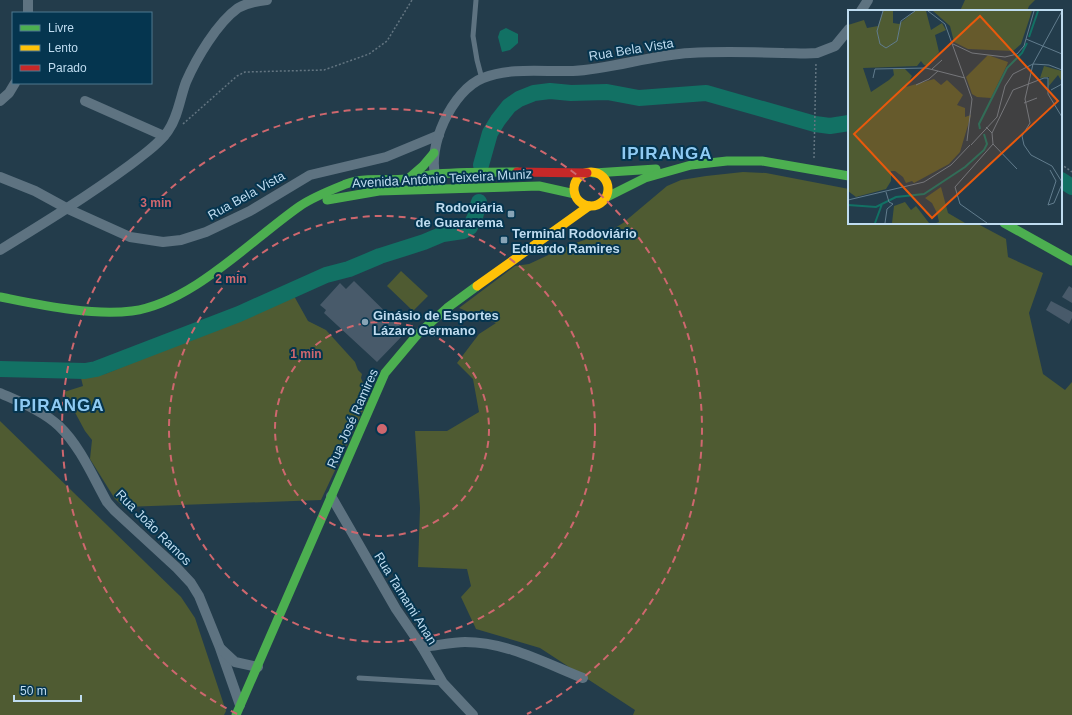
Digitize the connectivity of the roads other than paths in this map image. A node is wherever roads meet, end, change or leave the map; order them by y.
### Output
1 (28, 0) edge
2 (267, 0) edge
3 (476, 0) edge
4 (868, 0) edge
5 (862, 10) edge
6 (28, 12) edge
7 (848, 30) edge
8 (482, 79) junction
9 (14, 84) edge
10 (0, 101) edge
11 (85, 101) dead end
12 (166, 134) junction
13 (439, 135) junction
14 (434, 150) junction
15 (685, 166) junction
16 (455, 173) junction
17 (591, 173) junction
18 (435, 174) junction
19 (848, 176) edge
20 (0, 177) edge
21 (407, 179) junction
22 (442, 190) junction
23 (575, 194) junction
24 (606, 197) junction
25 (589, 206) junction
26 (68, 209) junction
27 (288, 215) junction
28 (1006, 224) edge
29 (0, 250) edge
30 (1072, 261) edge
31 (0, 296) edge
32 (0, 393) edge
33 (331, 496) junction
34 (220, 648) junction
35 (422, 648) junction
36 (258, 667) junction
37 (359, 678) dead end
38 (583, 678) dead end
39 (443, 683) junction
40 (238, 710) edge
41 (473, 715) edge

1 - 6 street
2 - 12 street
3 - 8 lane
4 - 5 street
7 - 8 street, Rua Bela Vista
8 - 13 street, Rua Bela Vista
9 - 10 street
11 - 12 street
12 - 26 street
13 - 14 street, Rua Bela Vista
13 - 26 street, Rua Bela Vista
14 - 16 main road
14 - 18 street, Rua Bela Vista
14 - 21 main road
15 - 17 main road, Avenida Antônio Teixeira Muniz
15 - 19 main road, Avenida Antônio Teixeira Muniz
15 - 24 main road, Avenida Antônio Teixeira Muniz
16 - 17 main road, Avenida Antônio Teixeira Muniz
16 - 18 main road, Avenida Antônio Teixeira Muniz
17 - 23 main road
17 - 24 main road
18 - 21 main road, Avenida Antônio Teixeira Muniz
18 - 22 street
20 - 26 street, Rua Bela Vista
21 - 27 main road, Avenida Antônio Teixeira Muniz
22 - 23 main road, Avenida Antônio Teixeira Muniz
22 - 27 main road, Avenida Antônio Teixeira Muniz
23 - 25 main road, Avenida Antônio Teixeira Muniz
24 - 25 main road, Avenida Antônio Teixeira Muniz
25 - 33 main road, Rua José Ramires
26 - 29 street
27 - 31 main road, Avenida Antônio Teixeira Muniz
28 - 30 main road
32 - 34 street, Rua João Ramos
33 - 35 street, Rua Tamami Anan
33 - 36 main road, Rua José Ramires
34 - 36 street, Rua João Ramos
34 - 40 street, Rua João Ramos
35 - 38 street
35 - 39 street, Rua Tamami Anan
36 - 40 main road, Rua José Ramires
37 - 39 lane
39 - 41 street, Rua Tamami Anan

